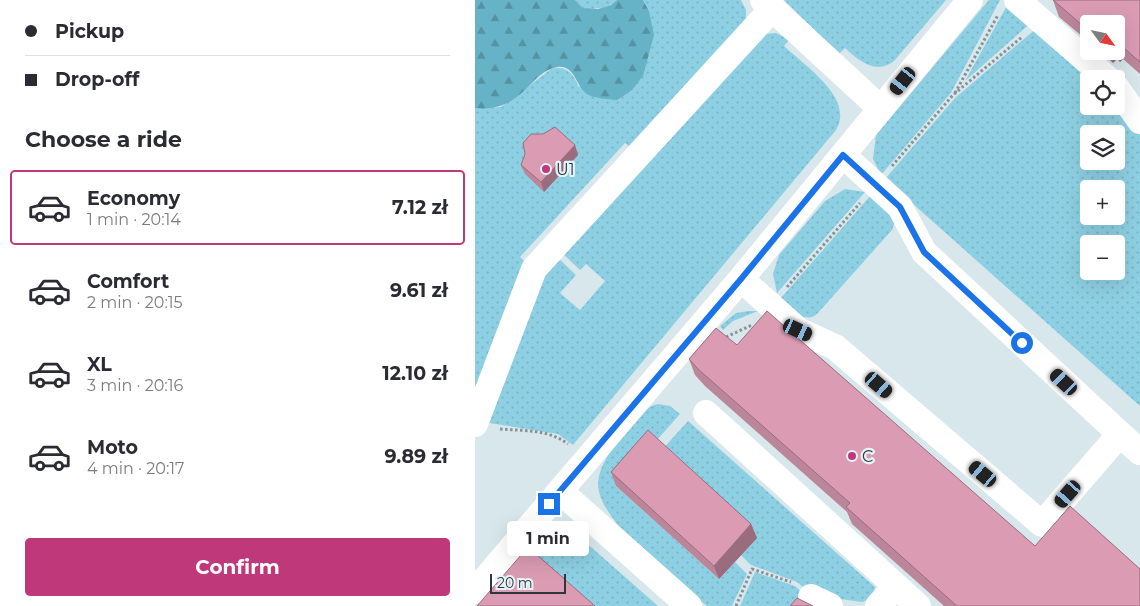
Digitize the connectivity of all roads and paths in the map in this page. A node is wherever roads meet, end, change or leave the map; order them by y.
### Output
1 (970, 0) edge
2 (768, 4) edge
3 (1009, 4) edge
4 (1096, 70) edge
5 (953, 95) dead end
6 (1125, 100) edge
7 (881, 108) junction
8 (1140, 121) edge
9 (843, 155) junction
10 (741, 279) junction
11 (706, 413) dead end
12 (475, 424) edge
13 (1120, 434) junction
14 (575, 449) dead end
15 (1140, 452) edge
16 (560, 491) junction
17 (896, 586) junction
18 (475, 591) edge
19 (821, 602) edge
20 (689, 606) edge
21 (736, 606) edge
22 (878, 606) edge
23 (918, 606) edge

1 - 7 lane
2 - 7 lane
2 - 12 lane
3 - 4 lane
3 - 5 path
6 - 8 lane
7 - 9 lane
9 - 10 lane
9 - 13 lane
10 - 13 lane
10 - 16 lane
11 - 17 lane
12 - 14 path
13 - 15 lane
16 - 18 lane
16 - 20 lane
17 - 22 lane
17 - 23 lane
19 - 21 path

